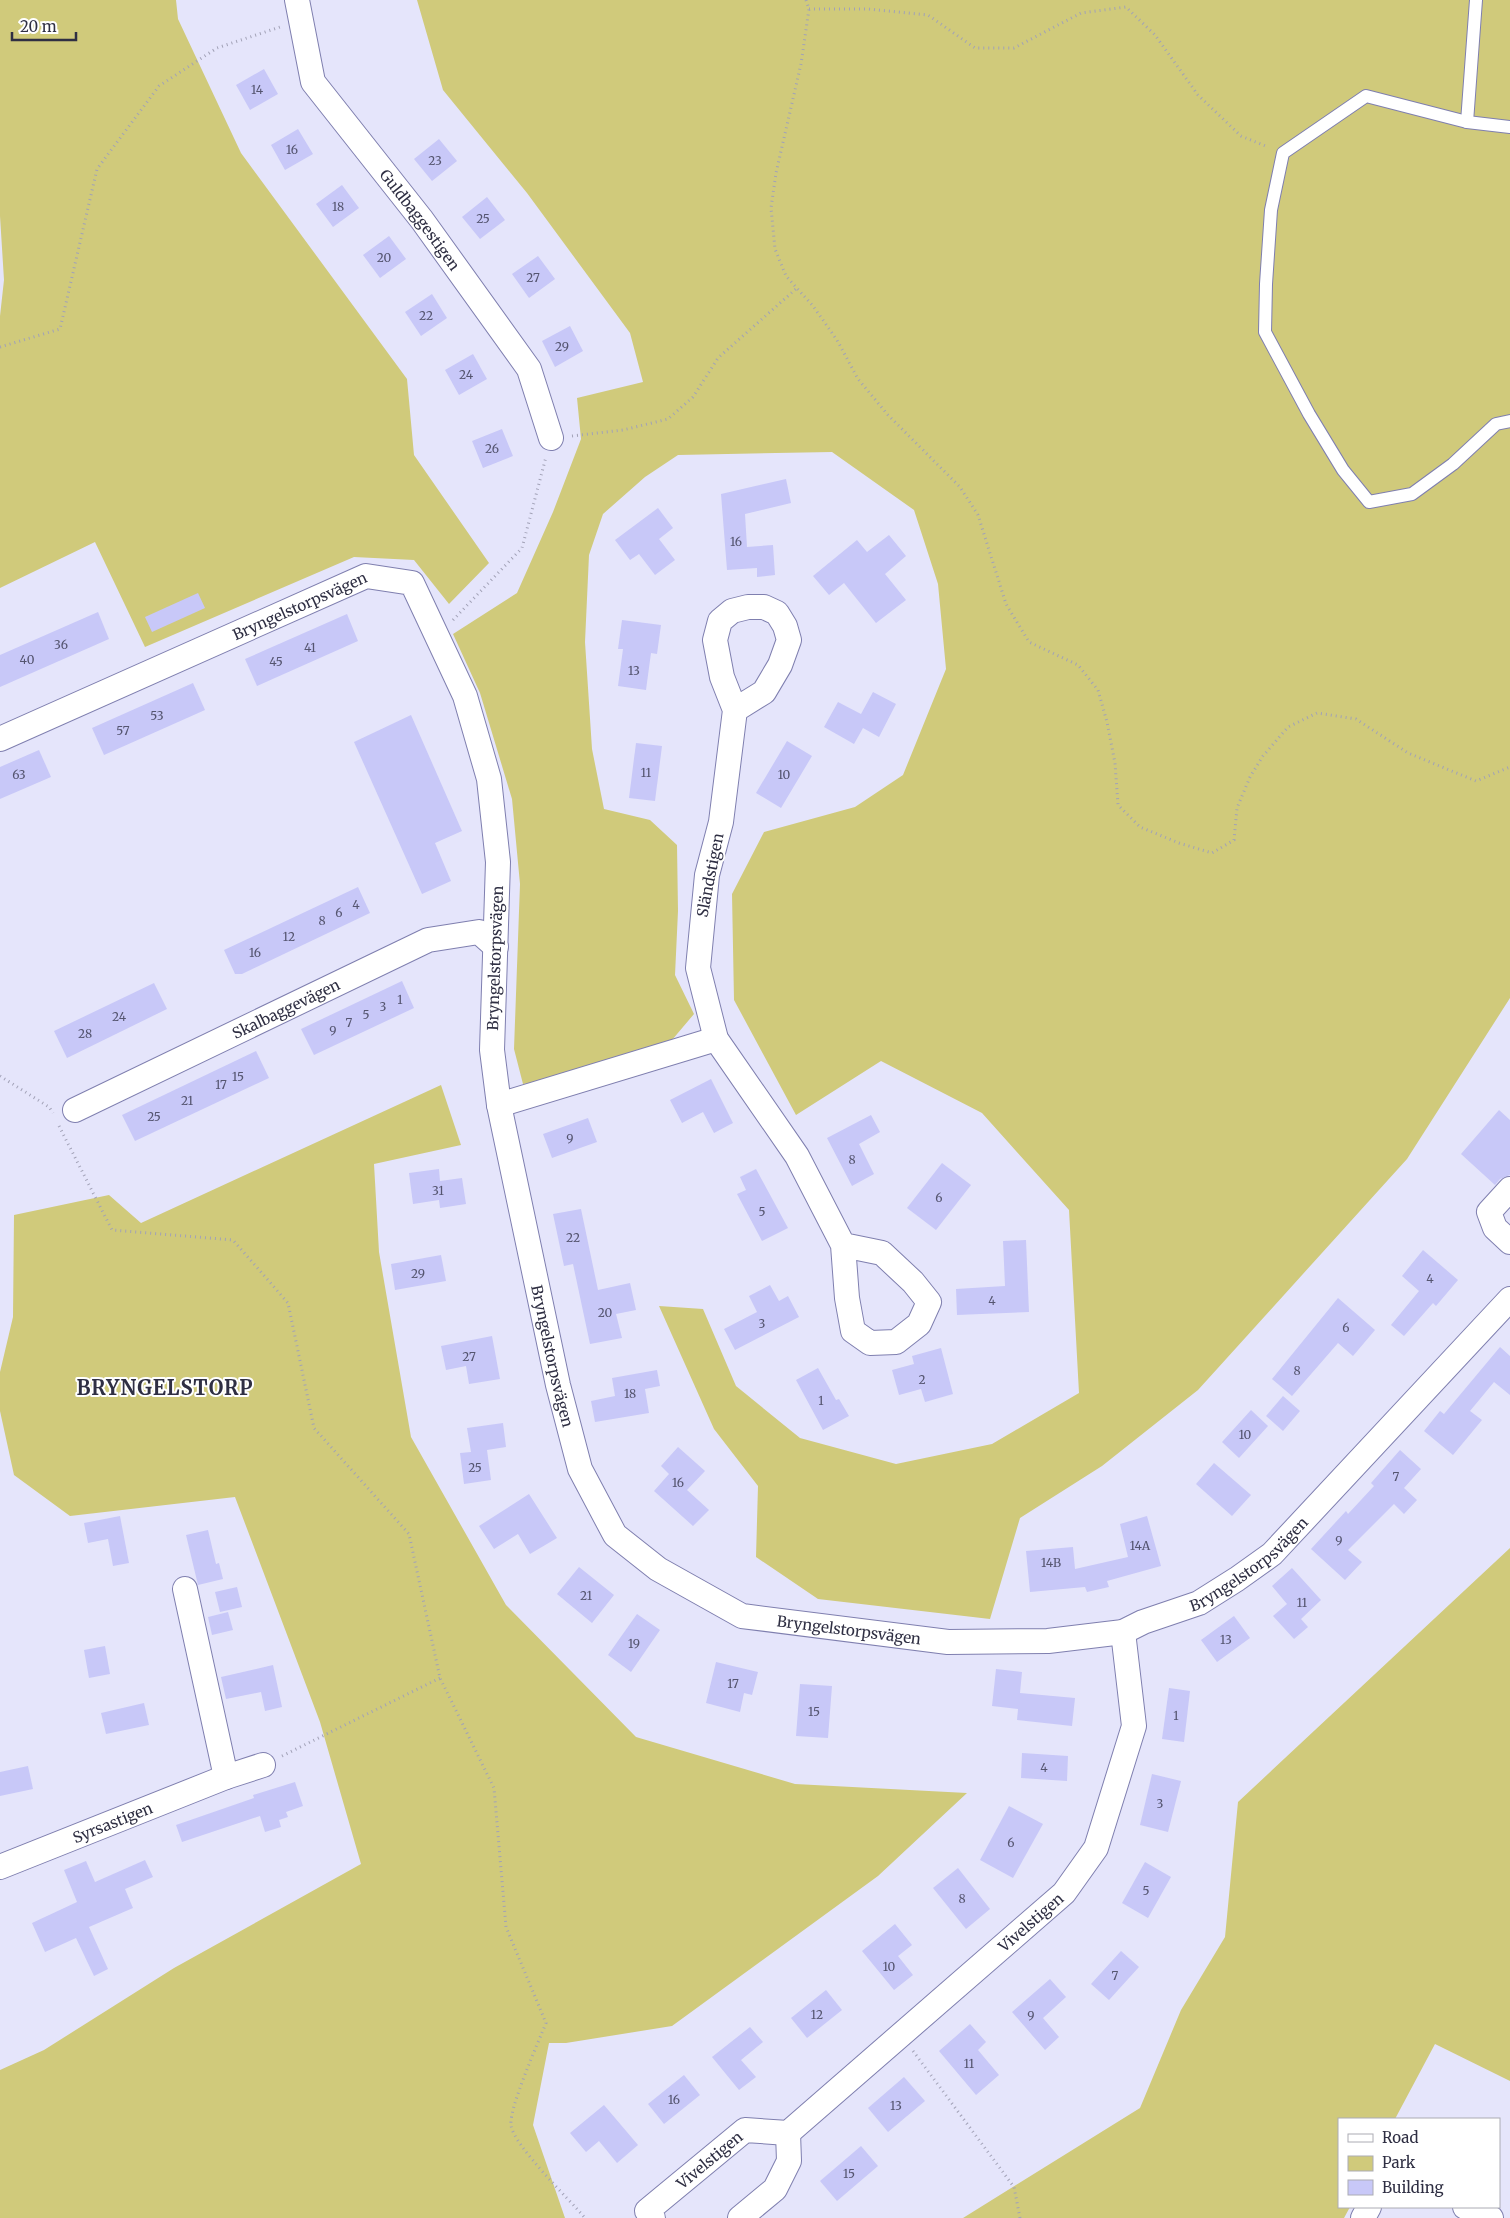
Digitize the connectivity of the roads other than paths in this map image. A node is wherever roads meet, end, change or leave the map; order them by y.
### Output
1 (1476, 0) edge
2 (299, 10) edge
3 (1467, 122) junction
4 (1510, 127) edge
5 (1510, 421) edge
6 (551, 438) road end
7 (735, 710) dead end
8 (0, 738) edge
9 (496, 947) junction
10 (716, 1039) junction
11 (499, 1105) junction
12 (62, 1117) road end
13 (1510, 1189) edge
14 (1510, 1242) edge
15 (843, 1245) dead end
16 (1510, 1300) edge
17 (185, 1589) dead end
18 (1123, 1632) junction
19 (263, 1765) road end
20 (226, 1777) junction
21 (0, 1867) edge
22 (788, 2133) junction
23 (1467, 2208) edge
24 (653, 2218) edge
25 (740, 2218) edge
26 (1491, 2218) edge

1 - 3 lane
2 - 6 street, Guldbaggestigen
3 - 4 lane
3 - 5 lane
7 - 10 street, Sländstigen
8 - 9 street, Bryngelstorpsvägen
9 - 11 street, Bryngelstorpsvägen
9 - 12 street, Skalbaggevägen
10 - 11 street
10 - 15 street, Sländstigen
11 - 18 street, Bryngelstorpsvägen
13 - 14 street
16 - 18 street, Bryngelstorpsvägen
17 - 20 street
18 - 22 street, Vivelstigen
19 - 20 street, Syrsastigen
20 - 21 street, Syrsastigen
22 - 24 street, Vivelstigen
22 - 25 street
23 - 26 street

